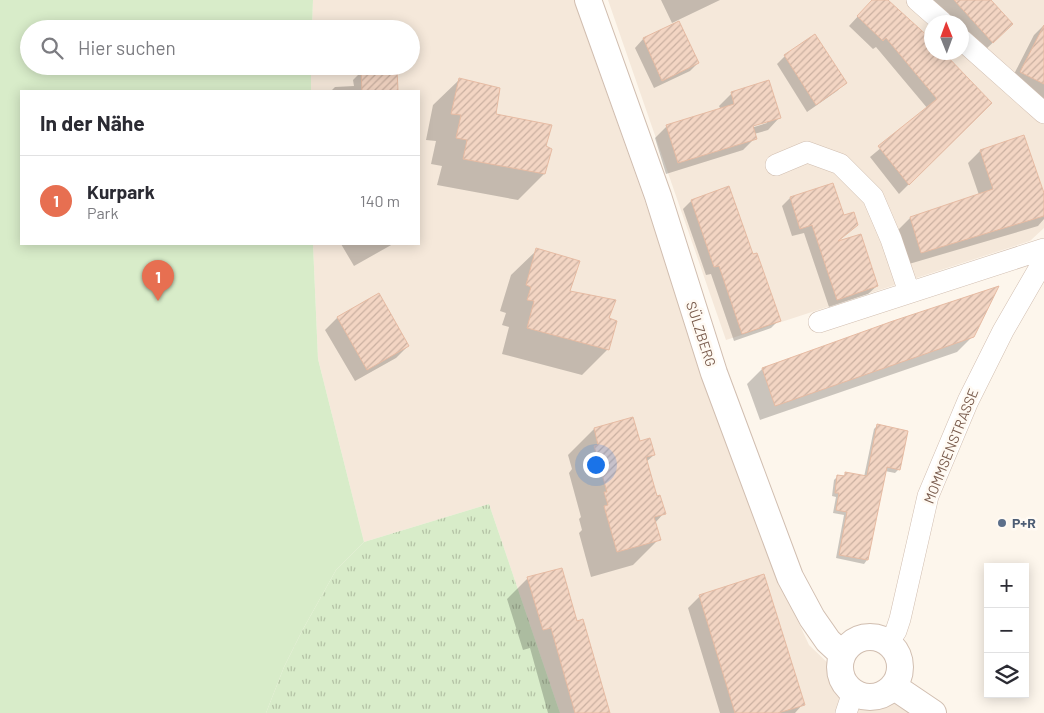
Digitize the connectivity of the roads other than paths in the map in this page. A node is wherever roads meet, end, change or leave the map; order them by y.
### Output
1 (588, 0) edge
2 (917, 0) edge
3 (934, 15) edge
4 (969, 46) edge
5 (1044, 113) edge
6 (776, 165) dead end
7 (1044, 249) edge
8 (1044, 260) edge
9 (909, 292) junction
10 (819, 322) dead end
11 (888, 643) junction
12 (842, 654) junction
13 (892, 686) junction
14 (849, 702) edge
15 (933, 713) edge

1 - 12 street, SÜLZBERG
2 - 3 street
4 - 5 street
6 - 9 street
7 - 9 street
8 - 11 street, MOMMSENSTRASSE
9 - 10 street
11 - 12 street
11 - 13 street
12 - 14 street
13 - 14 street
13 - 15 street

